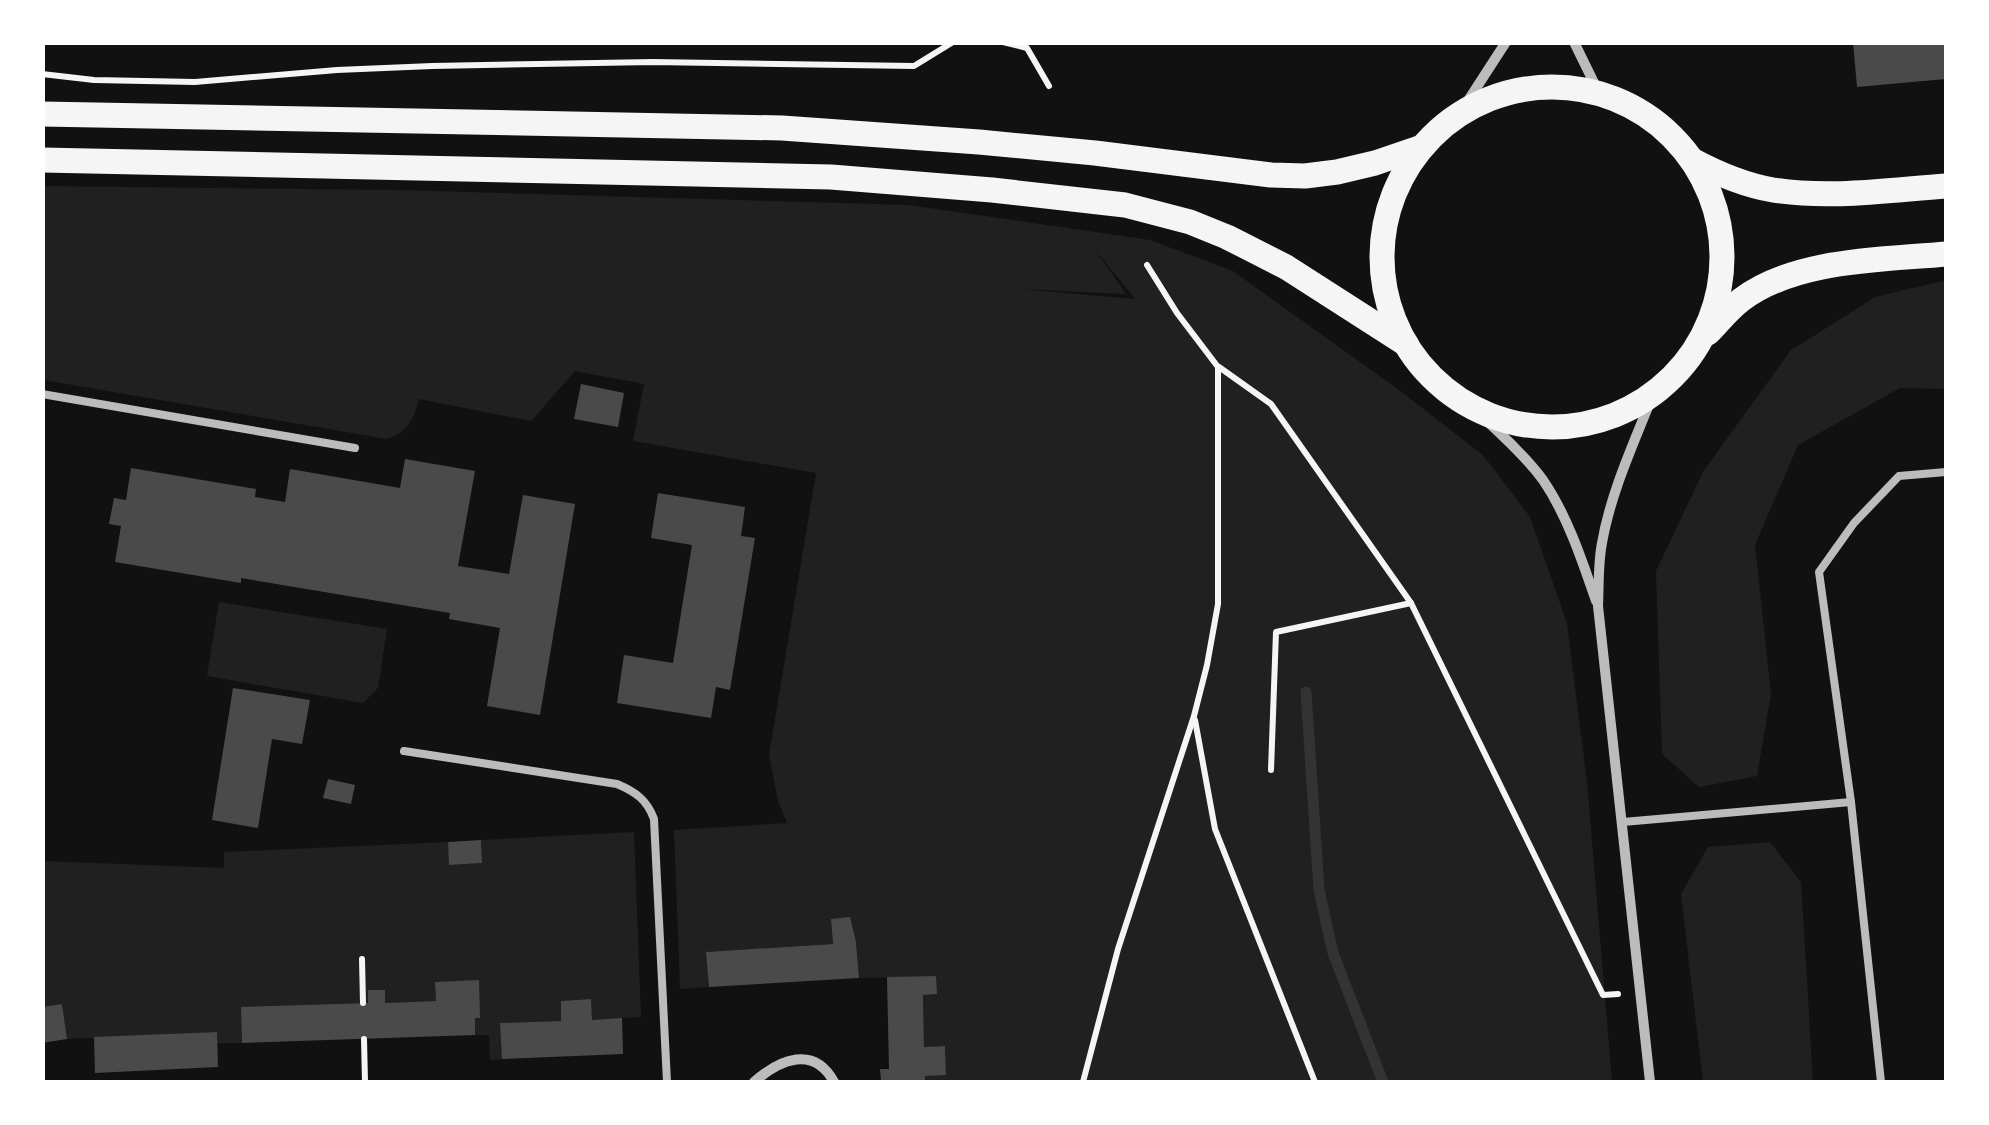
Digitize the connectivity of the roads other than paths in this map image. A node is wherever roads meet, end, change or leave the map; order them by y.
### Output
1 (1506, 42) edge
2 (1574, 42) edge
3 (1599, 93) junction
4 (1460, 113) junction
5 (42, 114) edge
6 (1422, 147) junction
7 (42, 160) edge
8 (1692, 160) junction
9 (1946, 186) edge
10 (1946, 254) edge
11 (1406, 344) junction
12 (1698, 344) junction
13 (1654, 392) junction
14 (42, 394) edge
15 (1472, 407) junction
16 (355, 448) dead end
17 (1946, 472) edge
18 (1598, 606) junction
19 (404, 750) dead end
20 (1851, 802) junction
21 (1623, 822) junction
22 (667, 1082) edge
23 (754, 1082) edge
24 (834, 1082) edge
25 (1650, 1082) edge
26 (1881, 1082) edge

1 - 4 street
2 - 3 street
3 - 4 main road
3 - 8 main road
4 - 6 main road
5 - 6 main road
6 - 11 main road
7 - 11 main road
8 - 9 main road
8 - 12 main road
10 - 12 main road
11 - 15 main road
12 - 13 main road
13 - 15 main road
13 - 18 street
14 - 16 lane
15 - 18 street
17 - 20 lane
18 - 21 street
19 - 22 lane
20 - 21 lane
20 - 26 lane
21 - 25 street
23 - 24 street

